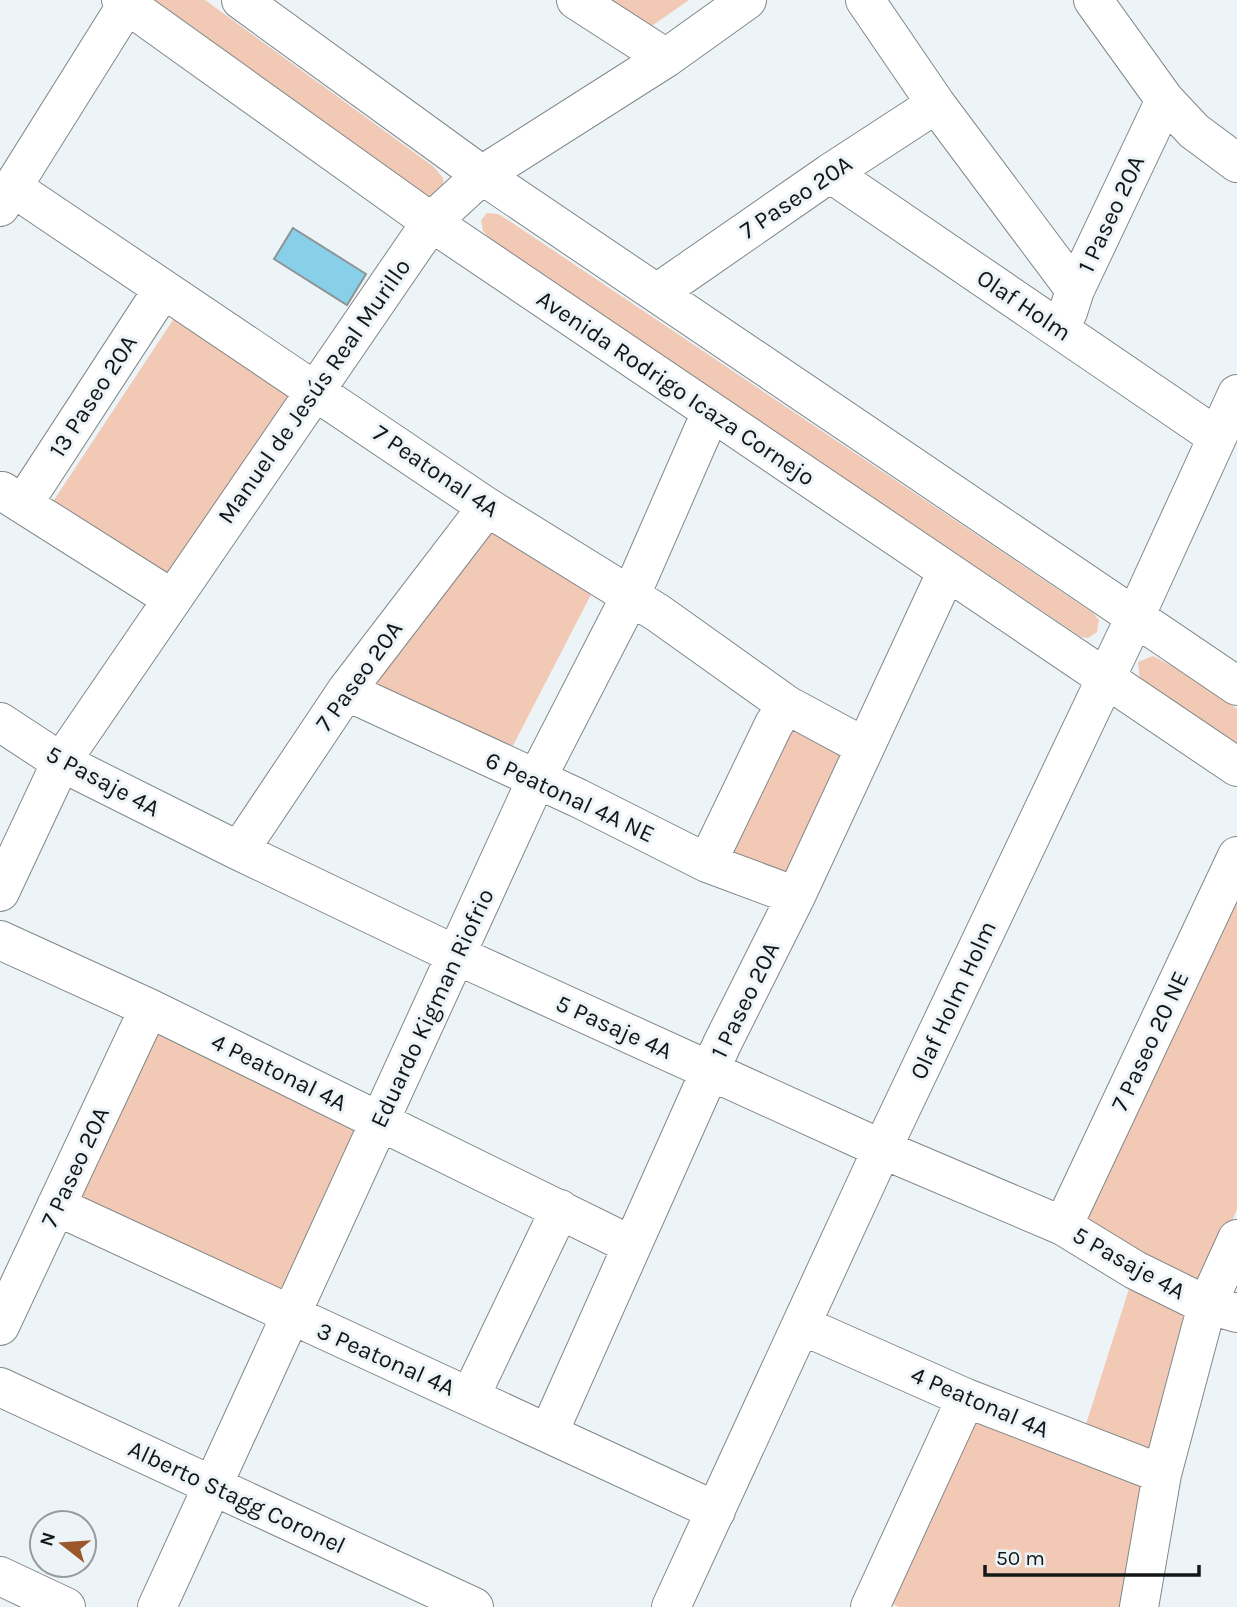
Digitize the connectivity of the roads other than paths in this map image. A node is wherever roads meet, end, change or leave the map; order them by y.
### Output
1 (241, 0) edge
2 (576, 0) edge
3 (747, 0) edge
4 (865, 0) edge
5 (1093, 0) edge
6 (124, 2) edge
7 (666, 58) junction
8 (1165, 100) junction
9 (936, 104) junction
10 (1237, 163) edge
11 (830, 173) junction
12 (482, 175) junction
13 (6, 197) edge
14 (430, 222) junction
15 (163, 289) junction
16 (1075, 290) junction
17 (657, 293) junction
18 (1062, 331) junction
19 (314, 390) junction
20 (1237, 394) edge
21 (711, 412) junction
22 (1217, 437) junction
23 (11, 497) edge
24 (487, 507) junction
25 (947, 571) junction
26 (631, 595) junction
27 (171, 598) junction
28 (1135, 617) junction
29 (1105, 678) junction
30 (1237, 686) edge
31 (346, 691) junction
32 (787, 705) junction
33 (0, 722) edge
34 (865, 747) junction
35 (61, 762) junction
36 (1237, 768) edge
37 (537, 778) junction
38 (239, 851) junction
39 (1237, 856) edge
40 (707, 863) junction
41 (0, 892) edge
42 (796, 896) junction
43 (0, 940) edge
44 (456, 955) junction
45 (149, 1008) junction
46 (710, 1070) junction
47 (380, 1121) junction
48 (882, 1149) junction
49 (56, 1206) junction
50 (561, 1209) junction
51 (1063, 1226) junction
52 (1237, 1238) edge
53 (632, 1245) junction
54 (1222, 1309) edge
55 (290, 1316) junction
56 (801, 1325) junction
57 (0, 1326) edge
58 (0, 1387) edge
59 (470, 1397) junction
60 (966, 1398) junction
61 (548, 1432) junction
62 (1162, 1474) junction
63 (213, 1486) junction
64 (716, 1510) junction
65 (0, 1576) edge
66 (882, 1603) edge
67 (466, 1605) edge
68 (66, 1607) edge
69 (157, 1607) edge
70 (671, 1607) edge
71 (1139, 1607) edge

1 - 12 street
2 - 7 street
3 - 7 street, Manuel de Jesús Real Murillo
4 - 9 street, Olaf Holm
5 - 8 street
6 - 13 street
6 - 14 street, Avenida Rodrigo Icaza Cornejo
7 - 12 street, Manuel de Jesús Real Murillo
8 - 10 street
8 - 16 street, 1 Paseo 20A
9 - 11 street, 7 Paseo 20A
9 - 16 street, Olaf Holm
11 - 17 street, 7 Paseo 20A
11 - 18 street, Olaf Holm
12 - 14 street, Manuel de Jesús Real Murillo
12 - 17 street
13 - 15 street, 7 Peatonal 4A
14 - 19 street, Manuel de Jesús Real Murillo
14 - 21 street, Avenida Rodrigo Icaza Cornejo
15 - 19 street, 7 Peatonal 4A
15 - 23 street, 13 Paseo 20A
16 - 18 street, 1 Paseo 20A
17 - 28 street
18 - 22 street, Olaf Holm
19 - 24 street, 7 Peatonal 4A
19 - 27 street, Manuel de Jesús Real Murillo
20 - 22 street, Olaf Holm Holm
21 - 25 street, Avenida Rodrigo Icaza Cornejo
21 - 26 street, Eduardo Kigman Riofrio
22 - 28 street, Olaf Holm Holm
23 - 27 street
24 - 26 street, 7 Peatonal 4A
24 - 31 street, 7 Paseo 20A
25 - 29 street, Avenida Rodrigo Icaza Cornejo
25 - 34 street, 1 Paseo 20A
26 - 32 street, 7 Peatonal 4A
26 - 37 street, Eduardo Kigman Riofrio
27 - 35 street, Manuel de Jesús Real Murillo
28 - 29 street, Olaf Holm Holm
28 - 30 street
29 - 36 street, Avenida Rodrigo Icaza Cornejo
29 - 48 street, Olaf Holm Holm
31 - 37 street, 6 Peatonal 4A NE
31 - 38 street, 7 Paseo 20A
32 - 34 street, 7 Peatonal 4A
32 - 40 street
33 - 35 street, 5 Pasaje 4A
34 - 42 street, 1 Paseo 20A
35 - 38 street, 5 Pasaje 4A
35 - 41 street, Manuel de Jesús Real Murillo
37 - 40 street, 6 Peatonal 4A NE
37 - 44 street, Eduardo Kigman Riofrio
38 - 44 street, 5 Pasaje 4A
39 - 51 street, 7 Paseo 20 NE
40 - 42 street, 6 Peatonal 4A NE
42 - 46 street, 1 Paseo 20A
43 - 45 street, 4 Peatonal 4A
44 - 46 street, 5 Pasaje 4A
44 - 47 street, Eduardo Kigman Riofrio
45 - 47 street, 4 Peatonal 4A
45 - 49 street, 7 Paseo 20A
46 - 48 street, 5 Pasaje 4A
46 - 53 street, 1 Paseo 20A
47 - 50 street, 4 Peatonal 4A
47 - 55 street, Eduardo Kigman Riofrio
48 - 51 street, 5 Pasaje 4A
48 - 56 street, Olaf Holm Holm
49 - 55 street, 3 Peatonal 4A
49 - 57 street, 7 Paseo 20A
50 - 53 street, 4 Peatonal 4A
50 - 59 street
51 - 54 street, 5 Pasaje 4A
52 - 54 street
53 - 61 street, 1 Paseo 20A
54 - 62 street
55 - 59 street, 3 Peatonal 4A
55 - 63 street, Eduardo Kigman Riofrio
56 - 60 street, 4 Peatonal 4A
56 - 64 street, Olaf Holm Holm
58 - 63 street, Alberto Stagg Coronel
59 - 61 street, 3 Peatonal 4A
60 - 62 street, 4 Peatonal 4A
60 - 66 street
61 - 64 street, 3 Peatonal 4A
62 - 71 street
63 - 67 street, Alberto Stagg Coronel
63 - 69 street, Eduardo Kigman Riofrio
64 - 70 street, Olaf Holm Holm
65 - 68 street

